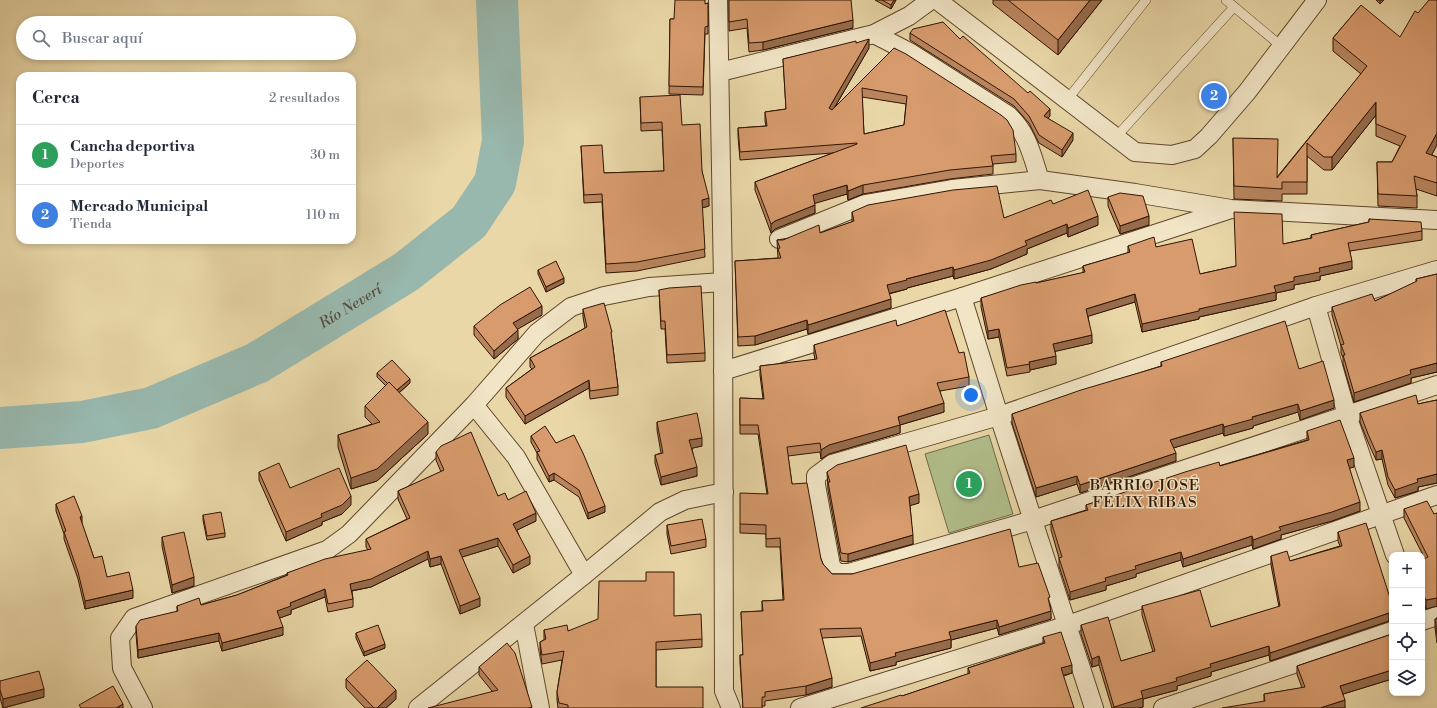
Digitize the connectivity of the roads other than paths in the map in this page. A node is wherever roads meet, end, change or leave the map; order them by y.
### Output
1 (718, 0) edge
2 (931, 0) edge
3 (938, 0) edge
4 (1146, 0) edge
5 (1226, 0) edge
6 (1317, 0) edge
7 (1234, 7) junction
8 (874, 34) junction
9 (1281, 46) junction
10 (720, 72) junction
11 (1067, 100) junction
12 (1116, 137) junction
13 (1040, 180) junction
14 (1230, 209) junction
15 (1437, 220) edge
16 (779, 238) edge
17 (1437, 270) edge
18 (723, 282) junction
19 (962, 296) junction
20 (1316, 306) junction
21 (723, 372) junction
22 (1437, 385) edge
23 (474, 405) junction
24 (1347, 415) junction
25 (999, 416) junction
26 (724, 492) junction
27 (1437, 496) edge
28 (1381, 516) junction
29 (1034, 520) junction
30 (1394, 552) edge
31 (584, 575) junction
32 (1437, 616) edge
33 (1425, 620) edge
34 (524, 624) junction
35 (1068, 625) junction
36 (1389, 632) edge
37 (143, 708) edge
38 (418, 708) edge
39 (540, 708) edge
40 (731, 708) edge
41 (800, 708) edge
42 (1094, 708) edge
43 (1163, 708) edge

1 - 10 street
2 - 8 street
3 - 11 street
4 - 11 lane
5 - 7 lane
6 - 9 street
7 - 9 lane
7 - 12 lane
8 - 10 street
8 - 13 street
9 - 12 street
10 - 18 street
11 - 12 street
13 - 14 street
13 - 16 street
14 - 15 street
14 - 19 street
17 - 20 street
18 - 21 street
18 - 23 street
19 - 21 street
19 - 25 street
20 - 24 street
20 - 25 street
21 - 26 street
22 - 24 street
23 - 31 street
23 - 37 street
24 - 28 street
24 - 29 street
25 - 29 street
25 - 29 street
26 - 31 street
26 - 40 street
27 - 28 street
28 - 30 street
28 - 35 street
29 - 35 street
31 - 34 street
32 - 33 street
34 - 38 street
34 - 39 street
35 - 41 street
35 - 42 street
36 - 43 street

